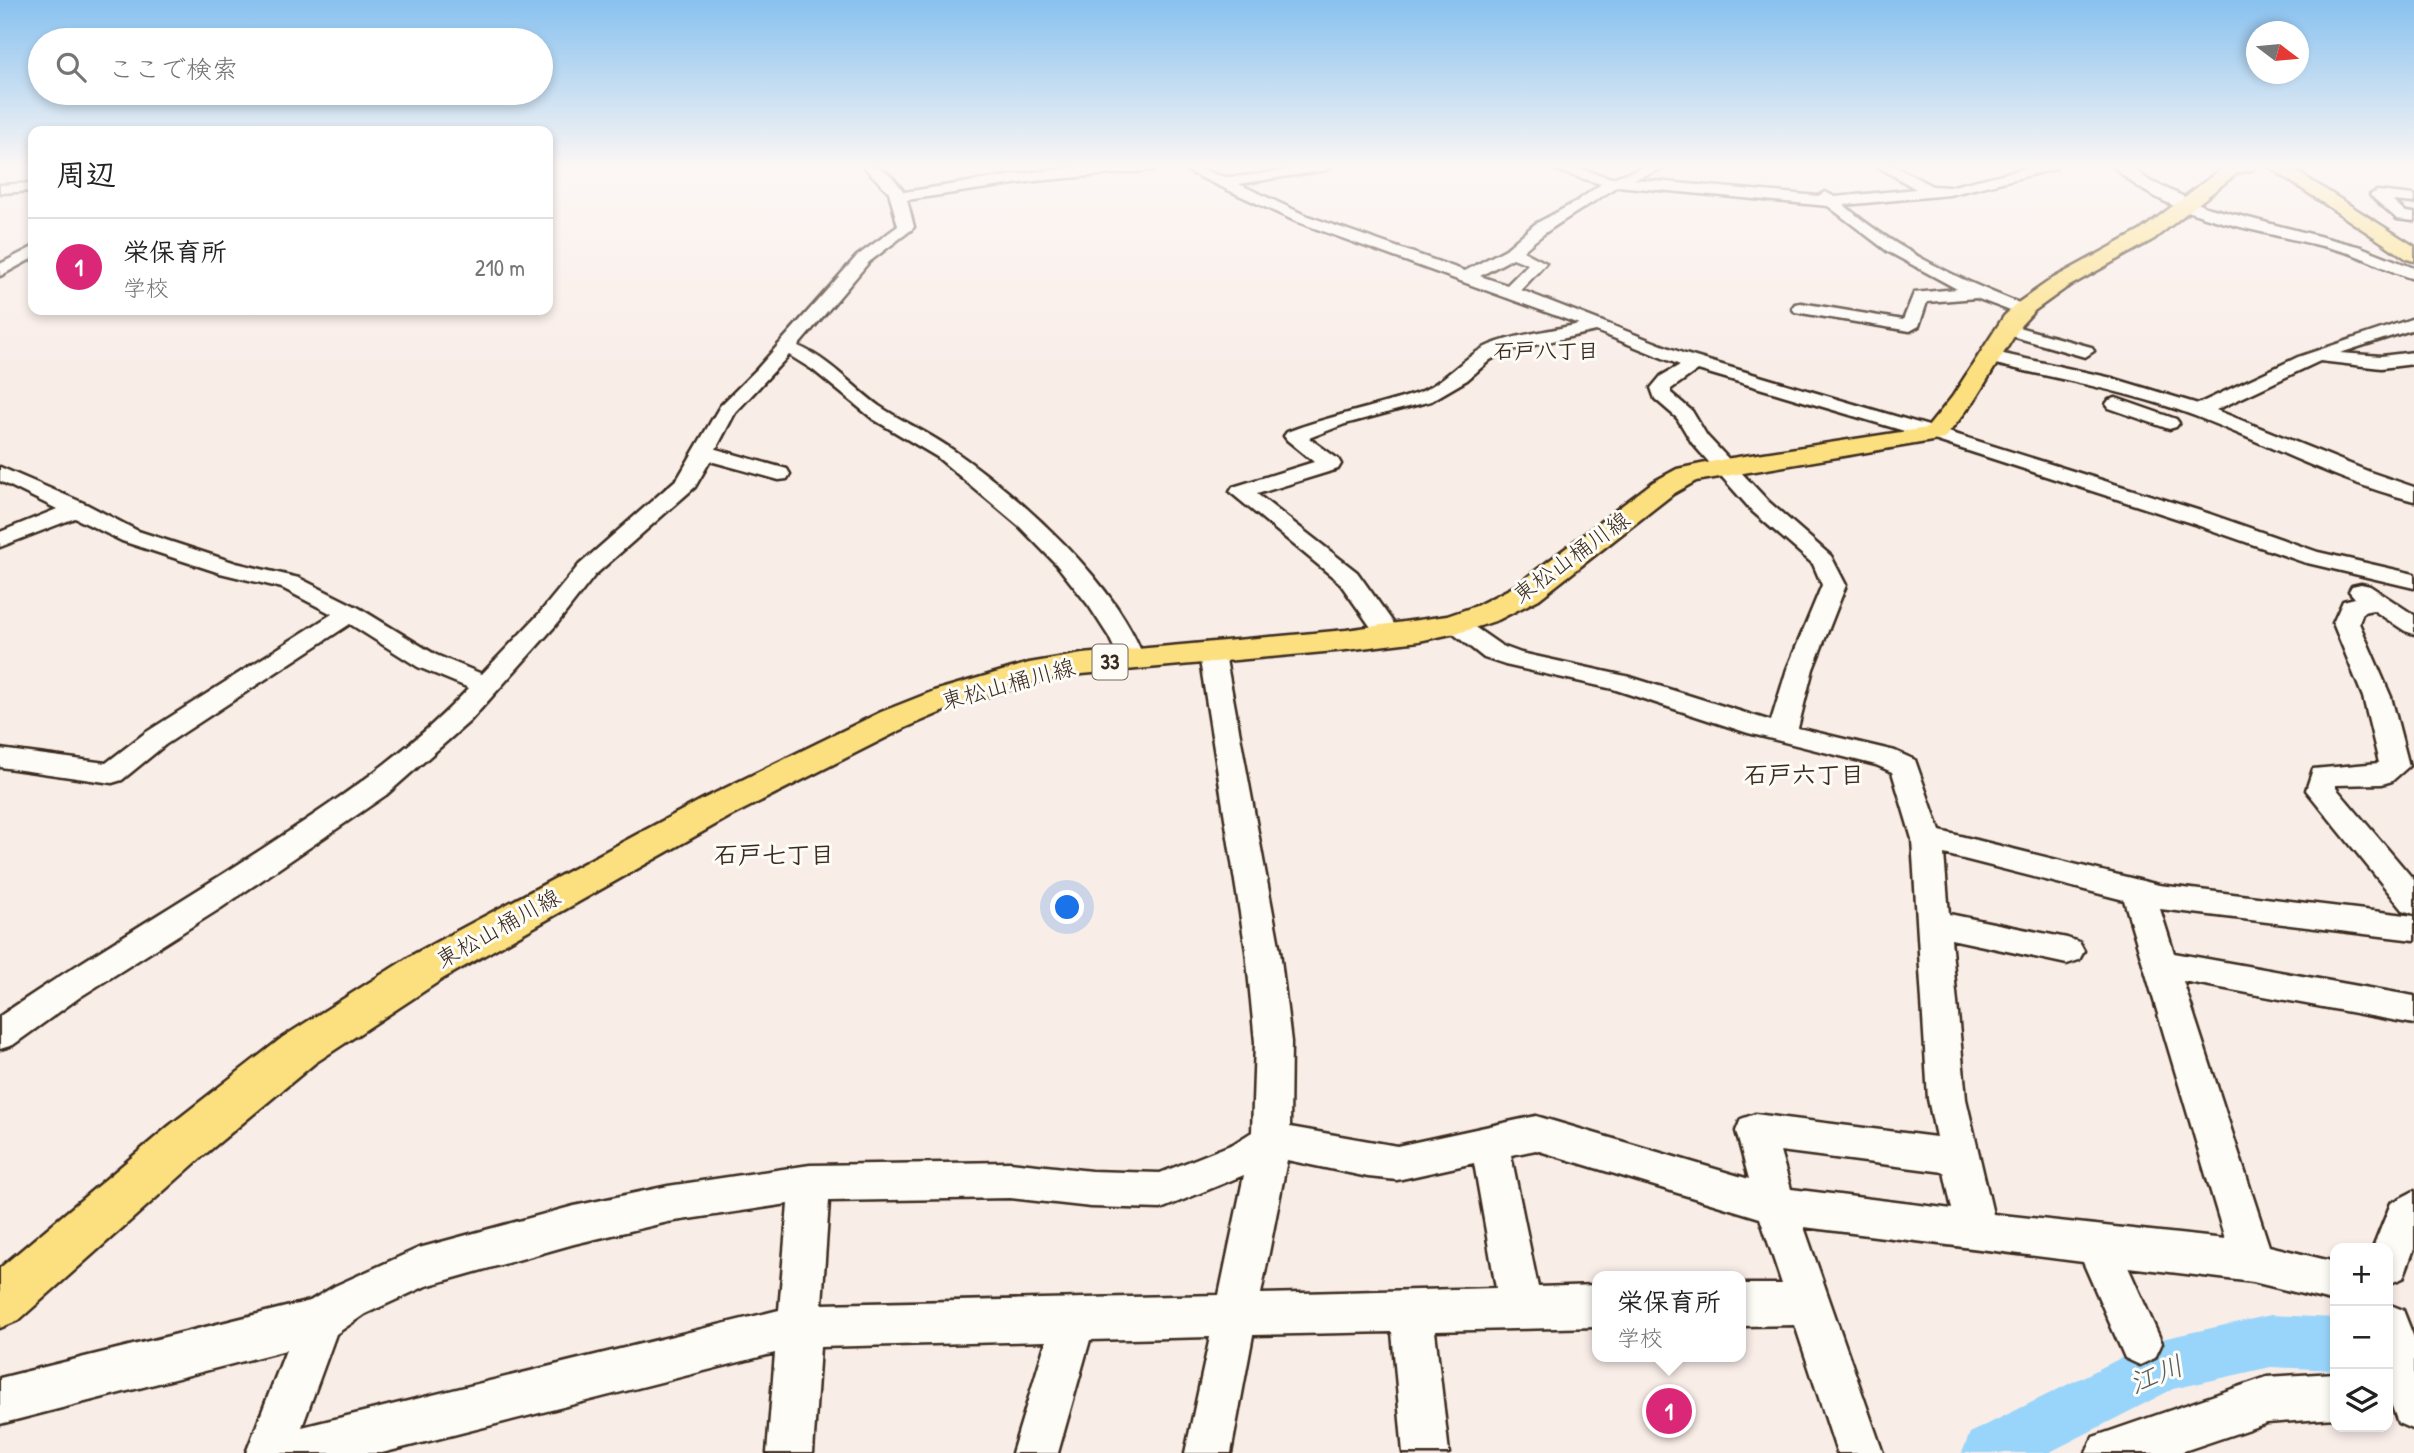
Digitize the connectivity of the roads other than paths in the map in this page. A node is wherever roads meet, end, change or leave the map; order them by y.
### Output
1 (900, 234) edge
2 (1344, 234) edge
3 (1532, 234) edge
4 (1874, 234) edge
5 (2149, 234) edge
6 (2297, 234) edge
7 (2381, 234) edge
8 (2395, 234) edge
9 (2414, 246) edge
10 (1512, 252) junction
11 (28, 255) edge
12 (2414, 255) edge
13 (2384, 260) junction
14 (2414, 261) edge
15 (0, 273) edge
16 (26, 274) dead end
17 (2414, 274) edge
18 (1465, 277) junction
19 (1510, 292) junction
20 (1977, 293) junction
21 (1801, 308) dead end
22 (2414, 323) edge
23 (1597, 326) junction
24 (2000, 342) junction
25 (785, 347) junction
26 (2085, 351) dead end
27 (2316, 356) junction
28 (2408, 362) edge
29 (1696, 363) junction
30 (2200, 411) junction
31 (2169, 423) dead end
32 (1936, 434) junction
33 (702, 452) junction
34 (1725, 467) junction
35 (0, 473) edge
36 (779, 474) dead end
37 (2414, 494) edge
38 (78, 509) junction
39 (0, 540) edge
40 (2311, 557) junction
41 (2414, 581) edge
42 (2376, 602) junction
43 (350, 613) junction
44 (1454, 624) junction
45 (2414, 626) edge
46 (1389, 635) junction
47 (1212, 654) junction
48 (1132, 660) junction
49 (487, 685) junction
50 (1782, 733) junction
51 (0, 758) edge
52 (1927, 839) junction
53 (2138, 892) junction
54 (2414, 902) edge
55 (1934, 922) junction
56 (2414, 928) edge
57 (2067, 951) dead end
58 (2161, 964) junction
59 (2414, 1010) edge
60 (0, 1035) edge
61 (1271, 1140) junction
62 (1489, 1141) junction
63 (1960, 1157) junction
64 (810, 1183) junction
65 (1776, 1205) junction
66 (2414, 1209) edge
67 (1976, 1231) junction
68 (2096, 1244) junction
69 (2393, 1250) edge
70 (2253, 1262) junction
71 (2330, 1281) edge
72 (0, 1302) edge
73 (1811, 1304) junction
74 (1746, 1305) edge
75 (1592, 1306) edge
76 (1521, 1307) junction
77 (1411, 1310) junction
78 (1236, 1314) junction
79 (1074, 1318) junction
80 (319, 1320) junction
81 (799, 1326) junction
82 (2393, 1341) edge
83 (2140, 1343) dead end
84 (2330, 1395) edge
85 (0, 1401) edge
86 (2414, 1407) edge
87 (2393, 1408) edge
88 (2414, 1413) edge
89 (269, 1453) edge
90 (290, 1453) edge
91 (790, 1453) edge
92 (1035, 1453) edge
93 (1208, 1453) edge
94 (1426, 1453) edge
95 (1860, 1453) edge
96 (2109, 1453) edge

1 - 25 street
2 - 18 street
3 - 10 street
4 - 20 street
5 - 24 main road
6 - 13 street
7 - 12 main road
8 - 9 main road
10 - 18 street
10 - 19 street
11 - 15 street
13 - 14 street
13 - 17 street
15 - 16 street
18 - 19 street
19 - 23 street
20 - 21 street
20 - 24 street
22 - 27 street
23 - 29 street
23 - 46 street
24 - 26 street
24 - 30 street
24 - 31 street
24 - 32 main road
25 - 33 street
25 - 48 street
27 - 28 street
27 - 30 street
29 - 32 street
29 - 34 street
30 - 37 street
32 - 34 main road, 東松山桶川線 / 33
32 - 40 street
33 - 36 street
33 - 49 street
34 - 44 main road, 東松山桶川線 / 33
34 - 50 street
35 - 38 street
38 - 39 street
38 - 43 street
40 - 41 street
40 - 42 street
42 - 45 street
42 - 54 street
43 - 49 street
43 - 51 street
44 - 46 main road, 東松山桶川線 / 33
44 - 50 street
46 - 47 main road, 東松山桶川線 / 33
47 - 48 main road, 東松山桶川線 / 33
47 - 61 street
48 - 72 main road, 東松山桶川線 / 33
49 - 60 street
50 - 52 street
52 - 53 street
52 - 55 street
53 - 56 street
53 - 58 street
55 - 57 street
55 - 63 street
58 - 59 street
58 - 70 street
61 - 62 street
61 - 64 street
61 - 78 street
62 - 65 street
62 - 76 street
63 - 65 street
63 - 67 street
64 - 80 street
64 - 81 street
65 - 67 street
65 - 73 street
66 - 69 street
67 - 68 street
68 - 70 street
68 - 83 street
70 - 71 street
73 - 74 street
73 - 95 street
75 - 76 street
76 - 77 street
77 - 78 street
77 - 94 street
78 - 79 street
78 - 93 street
79 - 81 street
79 - 92 street
80 - 85 street
80 - 89 street
81 - 90 street
81 - 91 street
82 - 86 street
84 - 96 street
87 - 88 street

